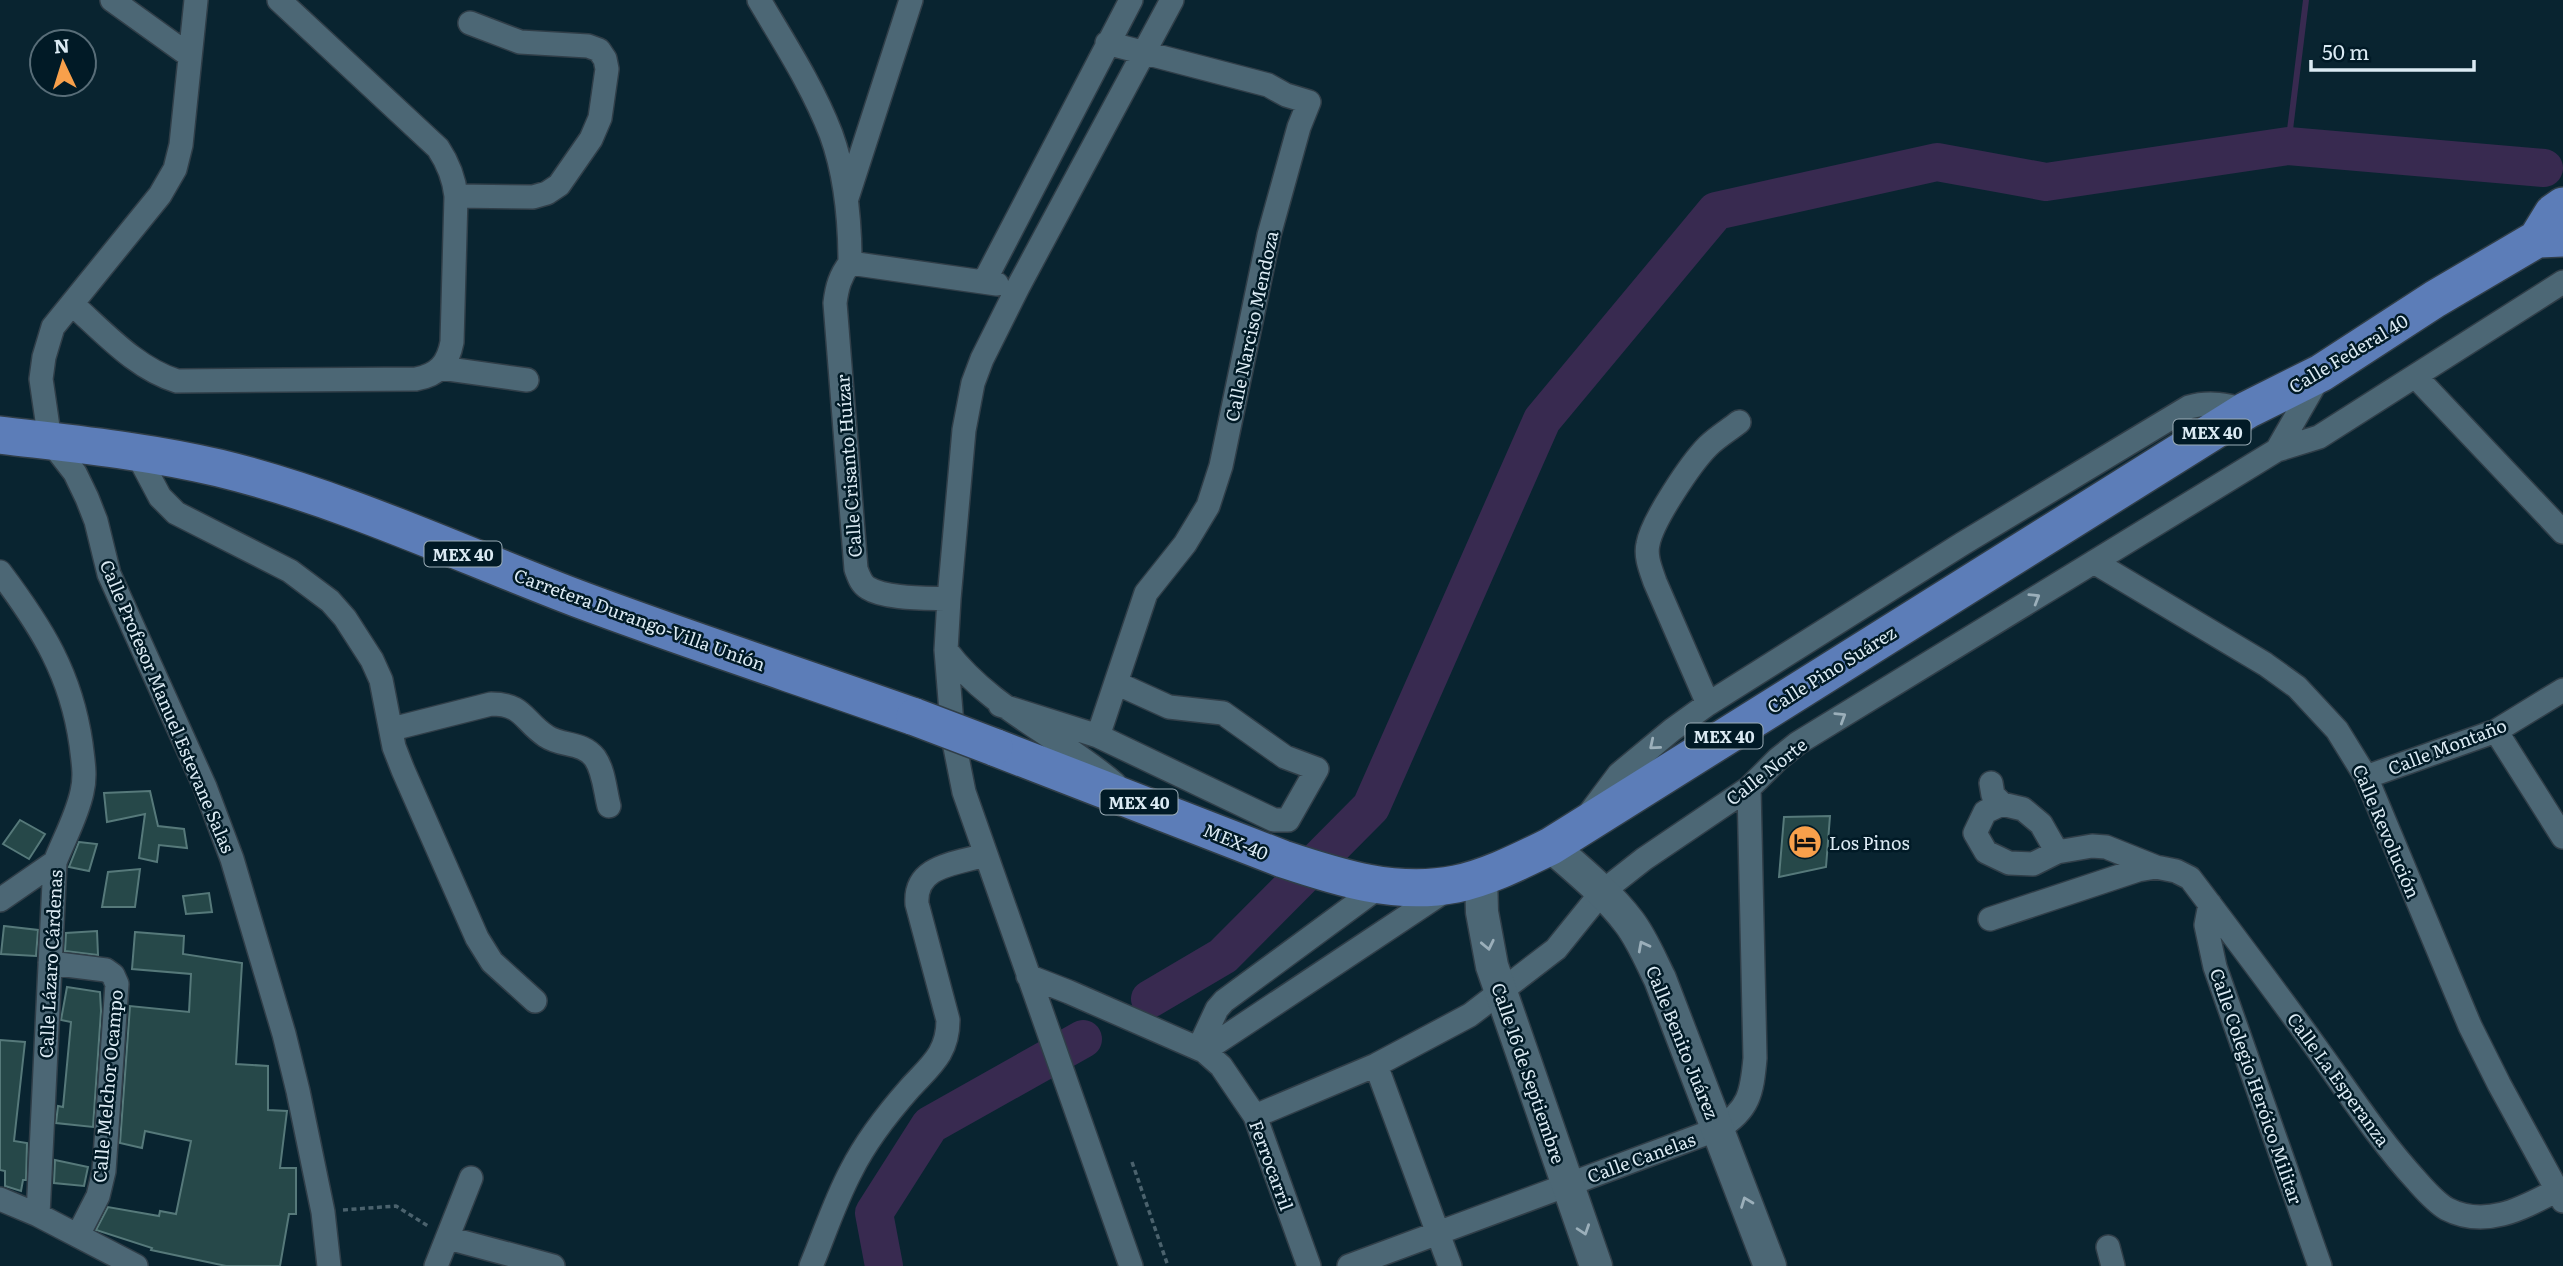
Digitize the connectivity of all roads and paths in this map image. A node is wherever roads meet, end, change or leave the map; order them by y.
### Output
1 (113, 0) edge
2 (195, 0) edge
3 (279, 0) edge
4 (759, 0) edge
5 (911, 0) edge
6 (1131, 0) edge
7 (1172, 0) edge
8 (470, 23) dead end
9 (1107, 43) junction
10 (1142, 52) junction
11 (190, 55) junction
12 (1055, 144) junction
13 (1086, 158) junction
14 (456, 196) junction
15 (846, 201) junction
16 (2556, 225) edge
17 (850, 263) junction
18 (984, 282) junction
19 (2563, 282) edge
20 (1018, 287) junction
21 (72, 304) junction
22 (441, 368) junction
23 (2321, 373) junction
24 (2416, 377) junction
25 (527, 380) dead end
26 (2247, 410) junction
27 (1739, 422) dead end
28 (0, 435) edge
29 (50, 441) junction
30 (135, 450) junction
31 (2277, 450) junction
32 (2050, 532) joint
33 (2563, 532) edge
34 (2094, 562) junction
35 (0, 572) edge
36 (948, 599) junction
37 (947, 650) junction
38 (1116, 682) junction
39 (2563, 691) edge
40 (1708, 704) junction
41 (1000, 705) junction
42 (392, 729) junction
43 (2496, 731) junction
44 (1098, 736) junction
45 (994, 747) joint
46 (2366, 777) junction
47 (1991, 783) dead end
48 (1749, 789) junction
49 (1126, 797) junction
50 (2002, 804) junction
51 (608, 806) dead end
52 (1582, 827) junction
53 (2563, 837) edge
54 (1551, 846) junction
55 (2057, 852) junction
56 (985, 855) junction
57 (55, 862) junction
58 (2156, 867) junction
59 (1468, 880) junction
60 (1379, 887) junction
61 (1602, 892) junction
62 (0, 900) edge
63 (2210, 904) junction
64 (1990, 919) dead end
65 (50, 963) junction
66 (1028, 976) junction
67 (1502, 993) junction
68 (535, 1001) dead end
69 (1204, 1051) junction
70 (1377, 1065) junction
71 (1255, 1116) junction
72 (1718, 1129) junction
73 (1132, 1162) dead end
74 (471, 1178) dead end
75 (1568, 1185) junction
76 (2560, 1196) edge
77 (0, 1199) edge
78 (323, 1212) junction
79 (38, 1215) junction
80 (1438, 1234) junction
81 (78, 1235) junction
82 (448, 1238) junction
83 (136, 1266) edge
84 (329, 1266) edge
85 (436, 1266) edge
86 (553, 1266) edge
87 (811, 1266) edge
88 (1131, 1266) edge
89 (1168, 1266) edge
90 (1309, 1266) edge
91 (1349, 1266) edge
92 (1450, 1266) edge
93 (1596, 1266) edge
94 (1770, 1266) edge
95 (2320, 1266) edge

1 - 11 street
2 - 11 street
3 - 14 street
4 - 15 street, Calle Crisanto Huízar
5 - 15 street
6 - 9 street
7 - 10 street
8 - 14 street
9 - 10 street, Calle Narciso Mendoza
9 - 12 street
10 - 13 street
10 - 38 street, Calle Narciso Mendoza
11 - 21 street
12 - 13 street
12 - 18 street
13 - 20 street
14 - 22 street
15 - 17 street, Calle Crisanto Huízar
16 - 23 main road, Calle Federal 40 / MEX 40
17 - 18 street
17 - 36 street, Calle Crisanto Huízar
18 - 20 street
19 - 24 street
20 - 36 street
21 - 22 street
21 - 29 street
22 - 25 street
23 - 26 main road, Calle Federal 40 / MEX 40
23 - 31 street
24 - 31 street
24 - 33 street
26 - 32 main road, Calle Federal 40 / MEX 40
26 - 40 street
27 - 40 street
28 - 29 main road, Carretera Durango-Villa Unión / MEX 40
29 - 30 main road, Carretera Durango-Villa Unión / MEX 40
29 - 78 street, Calle Profesor Manuel Estevane Salas
30 - 42 street
30 - 45 main road, Carretera Durango-Villa Unión / MEX 40, bridge
31 - 34 street, Calle Norte
32 - 52 main road, Calle Pino Suárez / MEX 40
34 - 46 street, Calle Revolución
48 -> 34 street, Calle Norte
35 - 57 street, Calle Lázaro Cárdenas
36 - 37 street
37 - 41 street
37 - 56 street
38 - 44 street, Calle Narciso Mendoza
38 - 44 street
39 - 43 street, Calle Montaño
40 -> 52 street
41 - 44 street
41 - 49 street
42 - 51 street
42 - 68 street
43 - 46 street, Calle Montaño
43 - 53 street
45 - 49 main road, MEX-40 / MEX 40
46 - 76 street, Calle Revolución
47 - 50 street
48 - 61 street, Calle Norte
48 - 72 street, Calle Canelas
49 - 60 main road, MEX-40 / MEX 40
50 - 55 street
50 - 55 street
52 - 54 main road, Calle Pino Suárez / MEX 40
54 - 59 main road, Calle Pino Suárez / MEX 40
54 - 61 street, Calle Benito Juárez
55 - 58 street, Calle La Esperanza
56 - 66 street
56 - 87 street
57 - 62 street
57 - 65 street, Calle Lázaro Cárdenas
58 - 63 street, Calle La Esperanza
58 - 64 street
59 - 60 main road, Calle Pino Suárez / MEX 40
59 -> 67 street, Calle 16 de Septiembre
59 - 69 street
60 - 69 street
61 - 67 street, Calle Norte
72 -> 61 street, Calle Benito Juárez
63 - 76 street, Calle La Esperanza
63 - 95 street, Calle Colegio Heróico Militar
65 - 79 street, Calle Lázaro Cárdenas
65 - 81 street, Calle Melchor Ocampo
66 - 69 street, Ferrocarril
66 - 88 street
67 - 70 street, Calle Norte
67 - 75 street, Calle 16 de Septiembre
69 - 71 street, Ferrocarril
70 - 71 street, Calle Norte
70 - 80 street
71 - 90 street, Ferrocarril
72 - 75 street, Calle Canelas
94 -> 72 street, Calle Benito Juárez
73 - 89 path
74 - 82 street
75 - 80 street, Calle Canelas
75 -> 93 street, Calle 16 de Septiembre
77 - 79 street
78 - 82 path
78 - 84 street, Calle Profesor Manuel Estevane Salas
79 - 81 street
80 - 91 street, Calle Canelas
80 - 92 street
81 - 83 street
82 - 85 street
82 - 86 street

